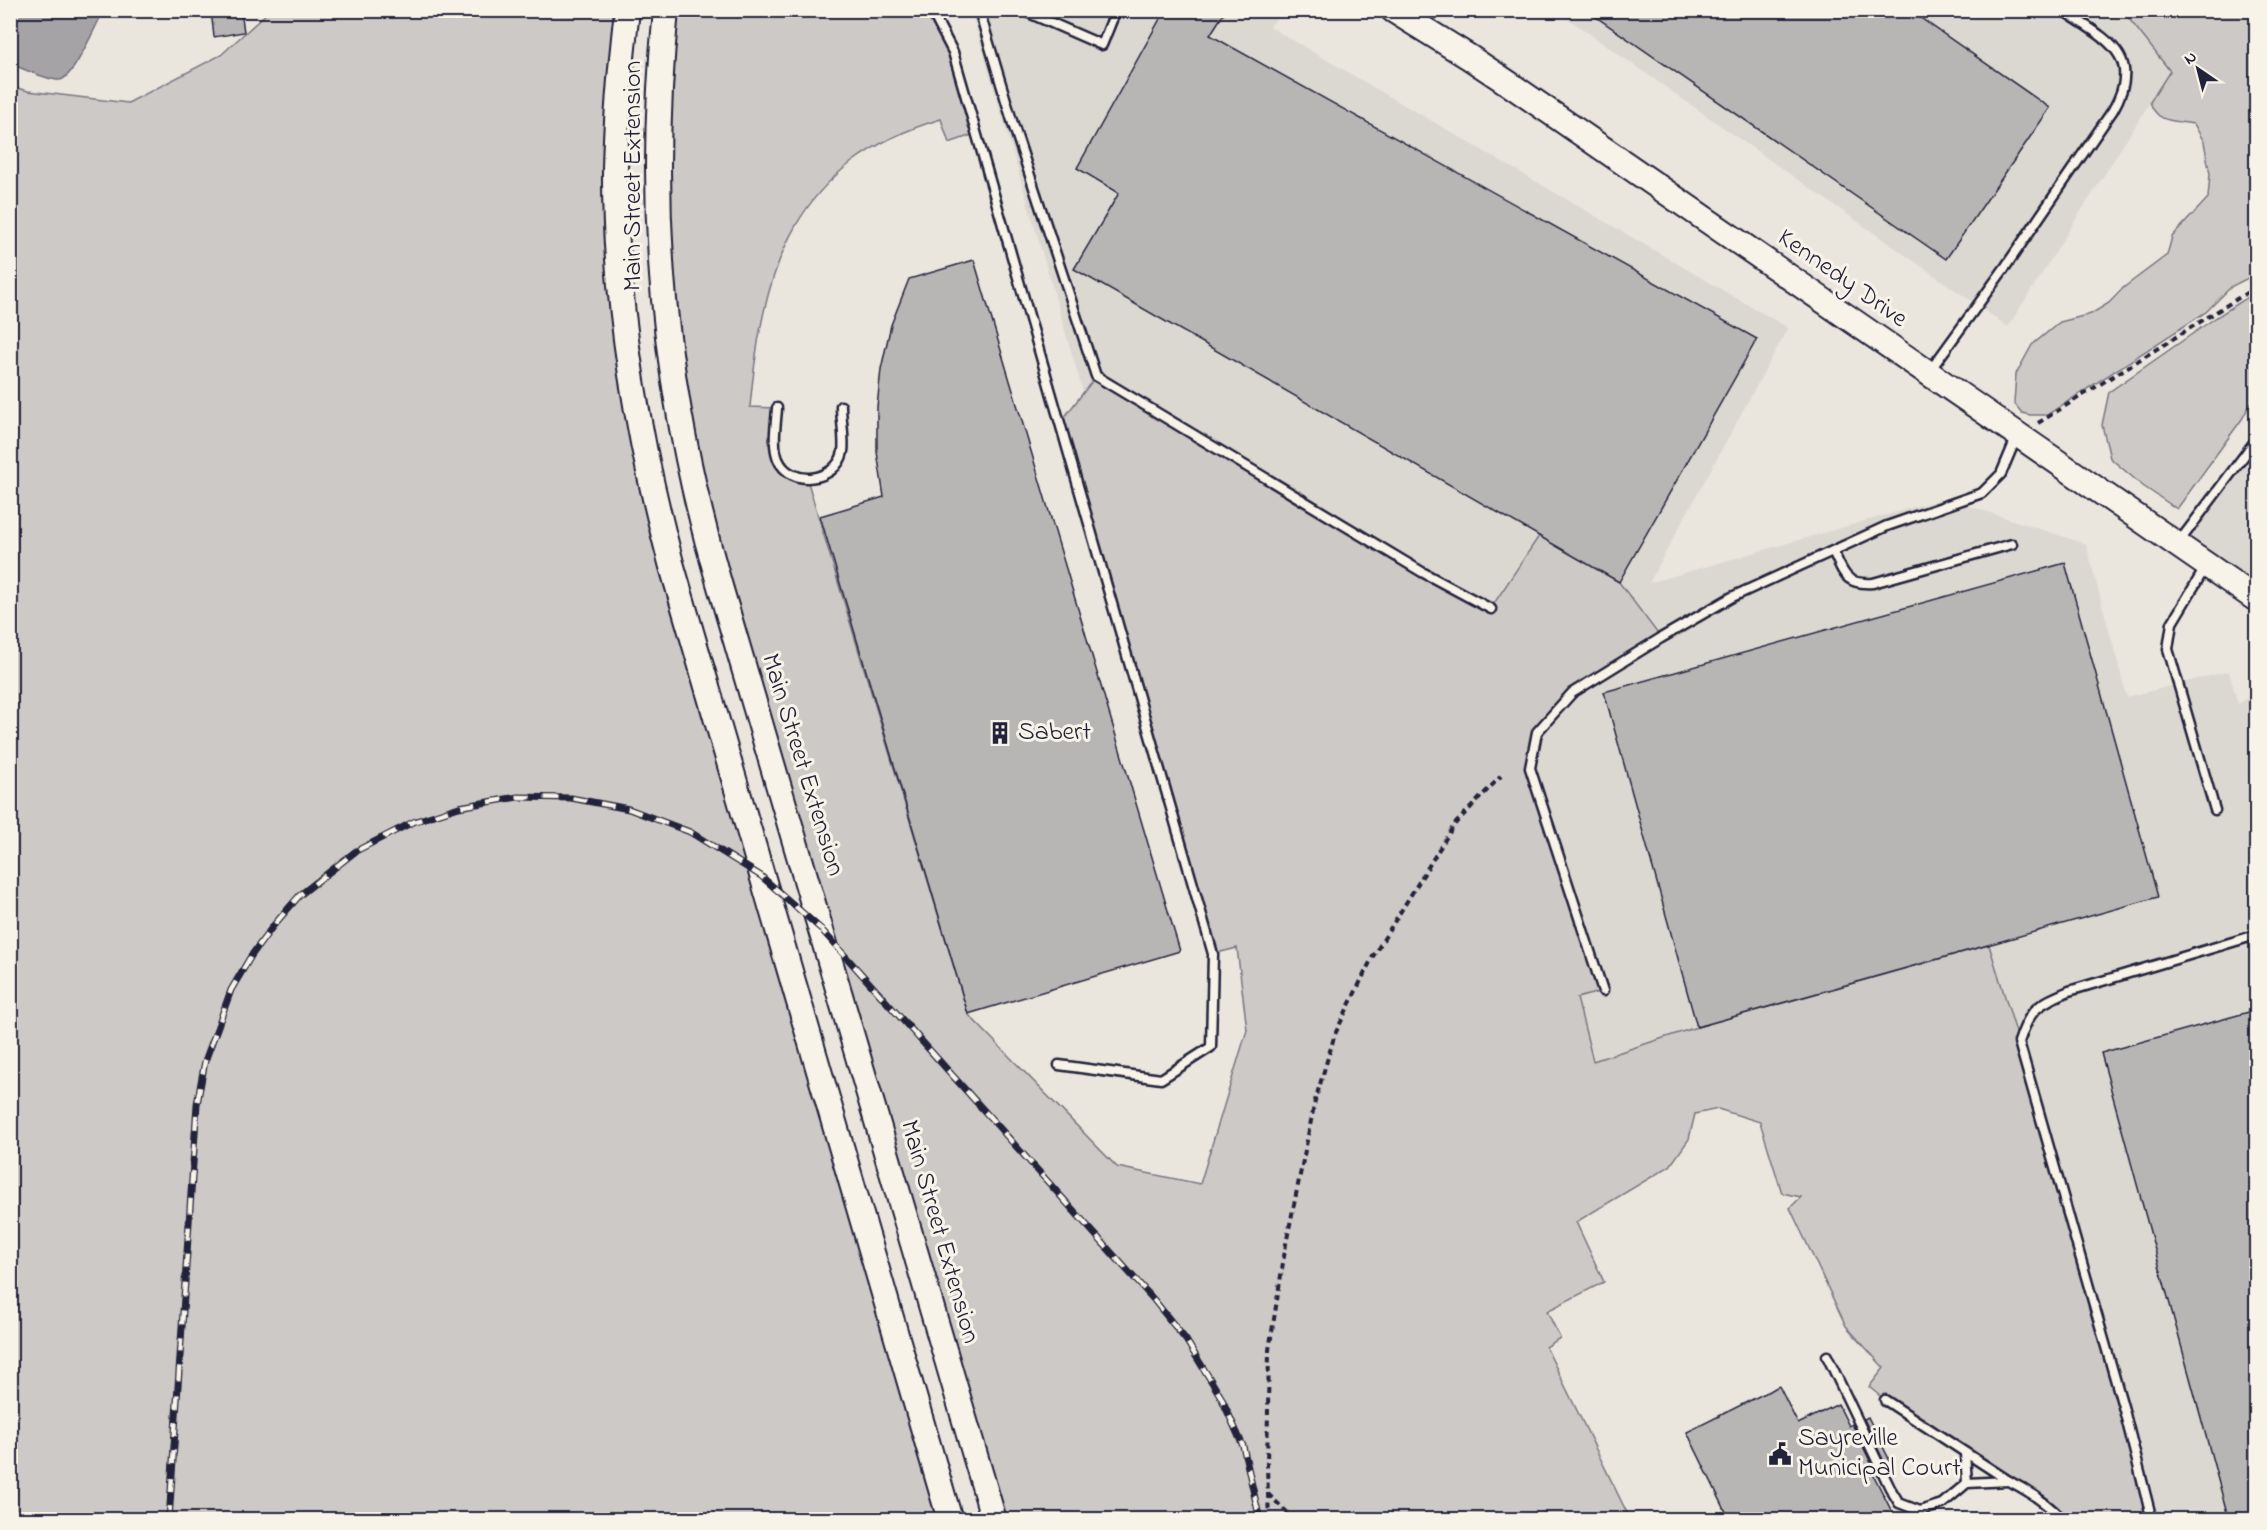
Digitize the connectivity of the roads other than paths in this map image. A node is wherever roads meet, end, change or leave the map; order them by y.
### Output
1 (627, 10) edge
2 (666, 10) edge
3 (931, 10) edge
4 (979, 10) edge
5 (1022, 10) edge
6 (1116, 10) edge
7 (1393, 10) edge
8 (2067, 13) dead end
9 (1928, 373) junction
10 (841, 406) dead end
11 (777, 408) dead end
12 (2018, 435) junction
13 (2256, 440) edge
14 (2012, 544) dead end
15 (2177, 544) junction
16 (1833, 551) junction
17 (2207, 565) junction
18 (2256, 599) edge
19 (1491, 609) dead end
20 (2215, 810) dead end
21 (2256, 935) edge
22 (1603, 991) dead end
23 (1059, 1065) dead end
24 (1827, 1356) dead end
25 (1884, 1400) dead end
26 (1965, 1453) junction
27 (2008, 1481) junction
28 (1967, 1484) junction
29 (950, 1520) edge
30 (994, 1520) edge
31 (2063, 1520) edge
32 (2152, 1520) edge

1 - 29 main road, Main Street Extension
2 - 30 main road, Main Street Extension
3 - 23 lane
4 - 19 lane
5 - 6 lane
7 - 9 main road, Kennedy Drive
8 - 9 lane
9 - 12 main road, Kennedy Drive
10 - 11 lane
12 - 15 main road, Kennedy Drive
12 - 16 lane
13 - 15 lane
14 - 16 lane
15 - 17 main road, Kennedy Drive
16 - 22 lane
17 - 18 main road, Kennedy Drive
17 - 20 lane
21 - 32 lane
24 - 28 lane
25 - 26 lane
26 - 27 lane
26 - 28 lane
27 - 28 lane
27 - 31 lane

